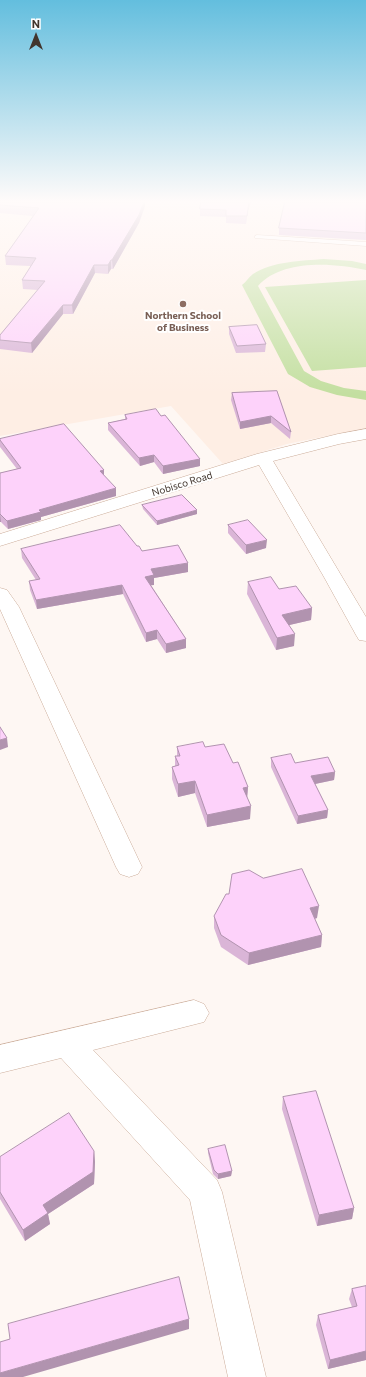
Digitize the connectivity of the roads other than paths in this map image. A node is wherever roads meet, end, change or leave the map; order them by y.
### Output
1 (366, 434) edge
2 (263, 458) junction
3 (0, 540) edge
4 (0, 594) edge
5 (366, 635) edge
6 (129, 868) dead end
7 (194, 1013) dead end
8 (68, 1044) junction
9 (0, 1059) edge
10 (247, 1377) edge

1 - 2 street, Nobisco Road
2 - 3 street, Nobisco Road
2 - 5 street
4 - 6 street
7 - 8 street
8 - 9 street
8 - 10 street

